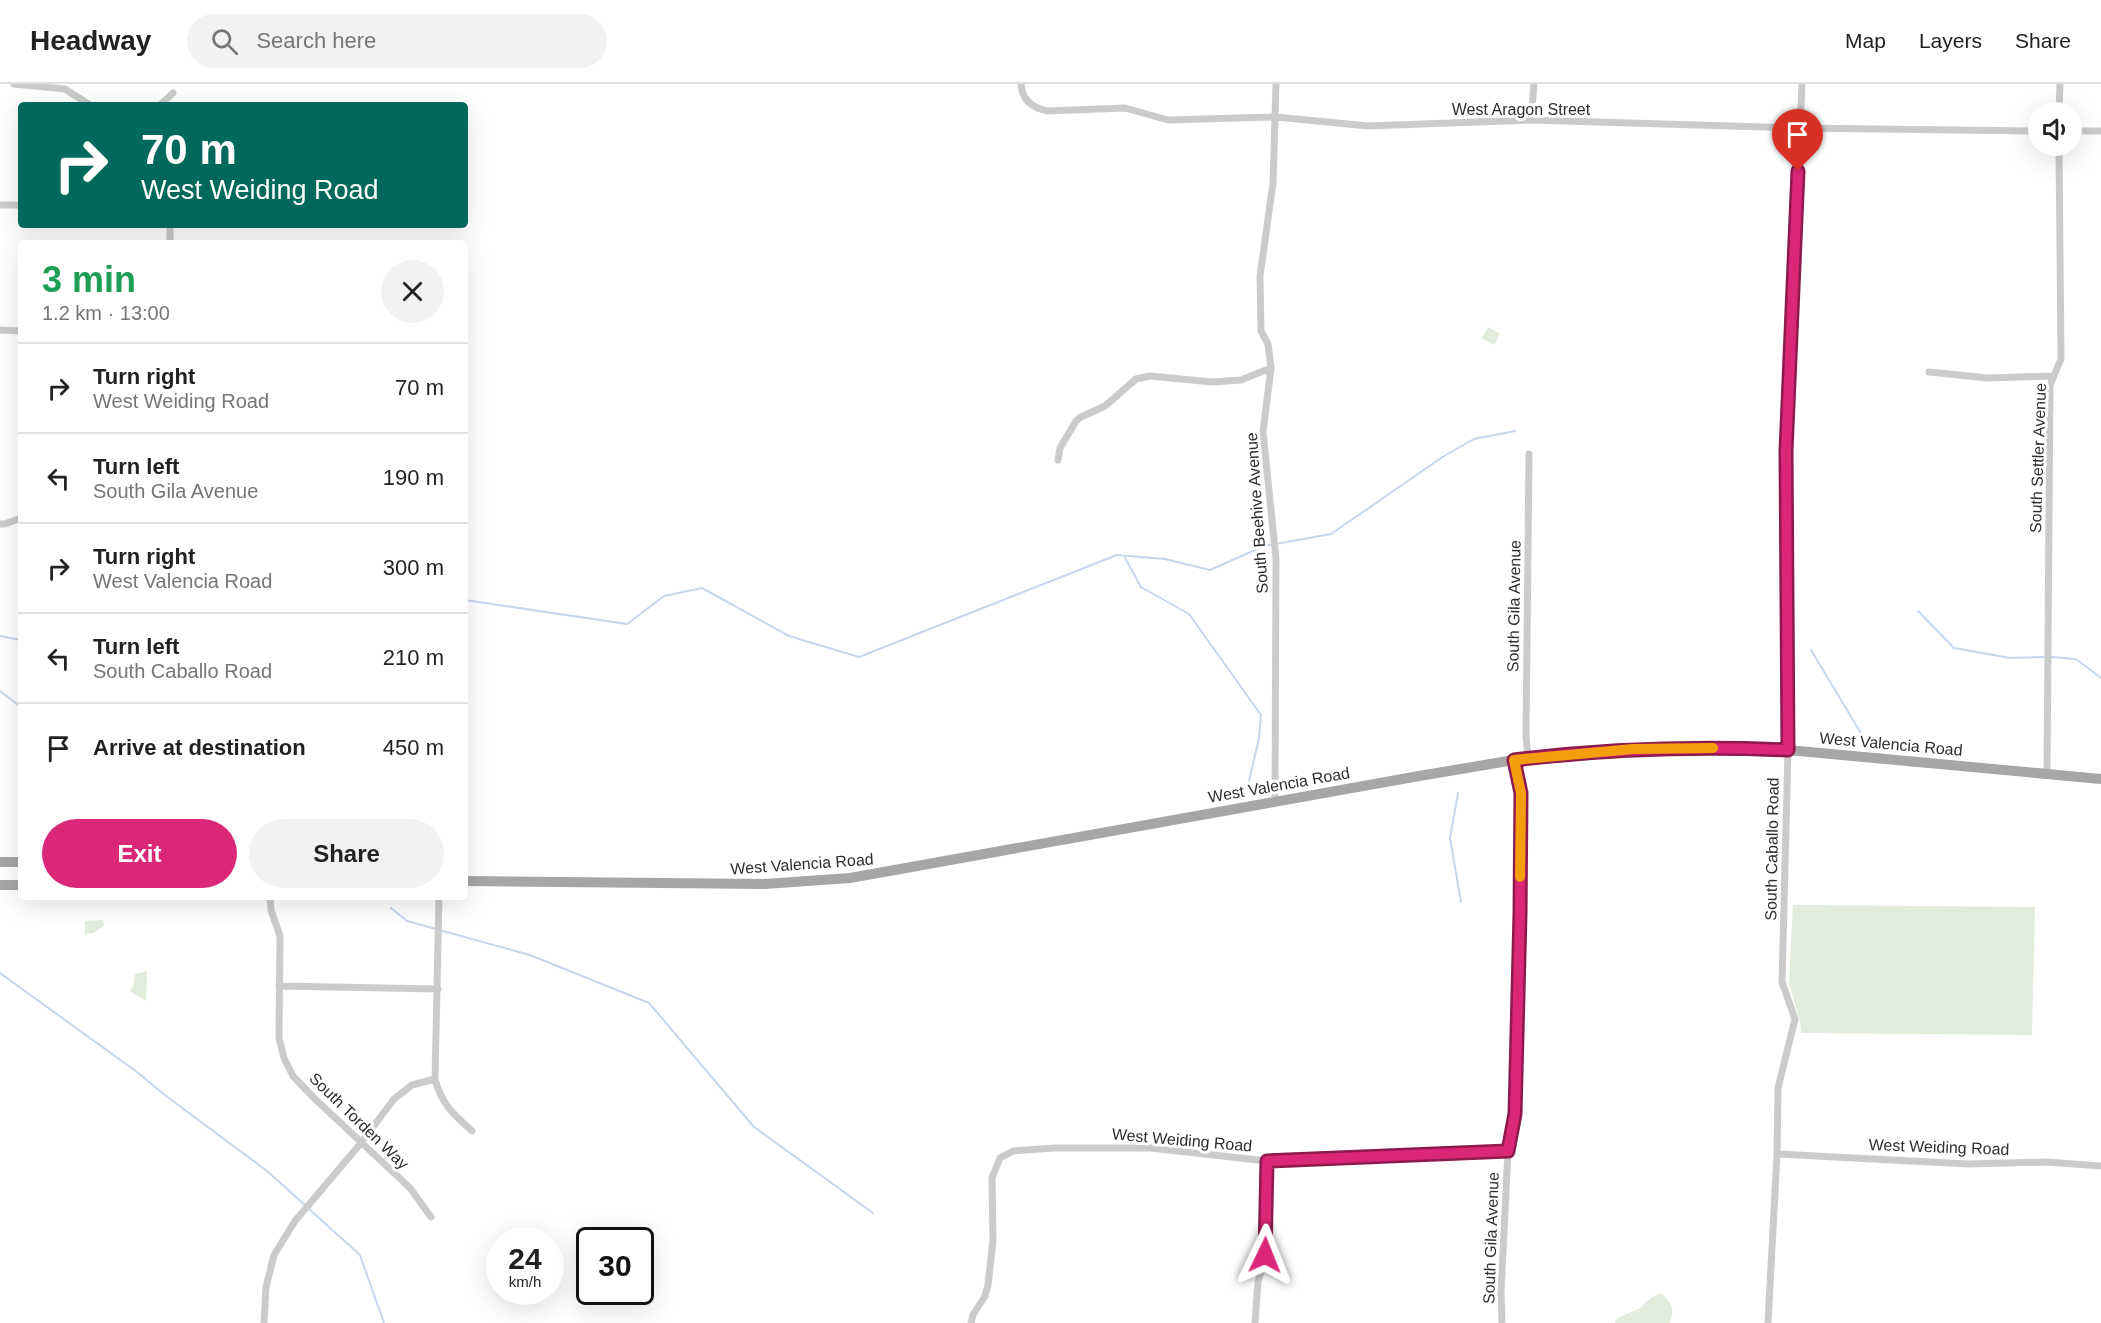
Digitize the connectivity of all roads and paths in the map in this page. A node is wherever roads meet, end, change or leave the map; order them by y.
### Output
1 (14, 84) edge
2 (1021, 84) edge
3 (1276, 84) edge
4 (1534, 84) edge
5 (1802, 84) edge
6 (2060, 84) edge
7 (173, 93) dead end
8 (85, 102) edge
9 (163, 102) edge
10 (2059, 102) edge
11 (1276, 117) junction
12 (1531, 120) junction
13 (1800, 128) junction
14 (2028, 131) edge
15 (2082, 131) edge
16 (2101, 131) edge
17 (2059, 156) edge
18 (0, 205) edge
19 (18, 205) edge
20 (0, 330) edge
21 (18, 331) edge
22 (1272, 368) junction
23 (1929, 372) dead end
24 (2054, 376) junction
25 (1529, 454) dead end
26 (1058, 460) dead end
27 (18, 519) edge
28 (0, 524) edge
29 (1788, 750) junction
30 (1528, 758) junction
31 (1514, 760) junction
32 (2047, 774) junction
33 (2101, 779) edge
34 (1275, 800) junction
35 (0, 862) edge
36 (18, 862) edge
37 (468, 881) edge
38 (0, 885) edge
39 (18, 885) edge
40 (270, 900) edge
41 (439, 900) edge
42 (279, 986) junction
43 (438, 989) junction
44 (435, 1079) junction
45 (472, 1131) dead end
46 (361, 1143) junction
47 (1508, 1151) junction
48 (1777, 1155) junction
49 (1267, 1161) junction
50 (2101, 1166) edge
51 (430, 1217) dead end
52 (264, 1323) edge
53 (971, 1323) edge
54 (1255, 1323) edge
55 (1502, 1323) edge
56 (1768, 1323) edge

1 - 8 street
2 - 11 street, West Aragon Street
3 - 11 street, South Beehive Avenue
4 - 12 street
5 - 13 street, South Caballo Road
6 - 10 street
7 - 9 street
11 - 12 street, West Aragon Street
11 - 22 street, South Beehive Avenue
12 - 13 street, West Aragon Street
13 - 14 street, West Aragon Street
13 - 29 street, South Caballo Road
15 - 16 street
17 - 24 street, South Settler Avenue
18 - 19 street
20 - 21 street
22 - 26 street
22 - 34 street, South Beehive Avenue
23 - 24 street
24 - 32 street, South Settler Avenue
25 - 30 street, South Gila Avenue
27 - 28 street
29 - 30 main road, West Valencia Road
29 - 32 main road, West Valencia Road
29 - 48 street, South Caballo Road
30 - 31 main road, West Valencia Road
31 - 34 main road, West Valencia Road
31 - 47 street, South Gila Avenue
32 - 33 main road, West Valencia Road
34 - 37 main road, West Valencia Road
35 - 36 main road
38 - 39 main road
40 - 42 street, South Torden Way
41 - 43 street
42 - 43 street
42 - 46 street, South Torden Way
43 - 44 street
44 - 45 street
44 - 46 street
46 - 51 street, South Torden Way
46 - 52 street
47 - 49 street, West Weiding Road
47 - 55 street, South Gila Avenue
48 - 50 street, West Weiding Road
48 - 56 street, South Caballo Road
49 - 53 street, West Weiding Road
49 - 54 street

